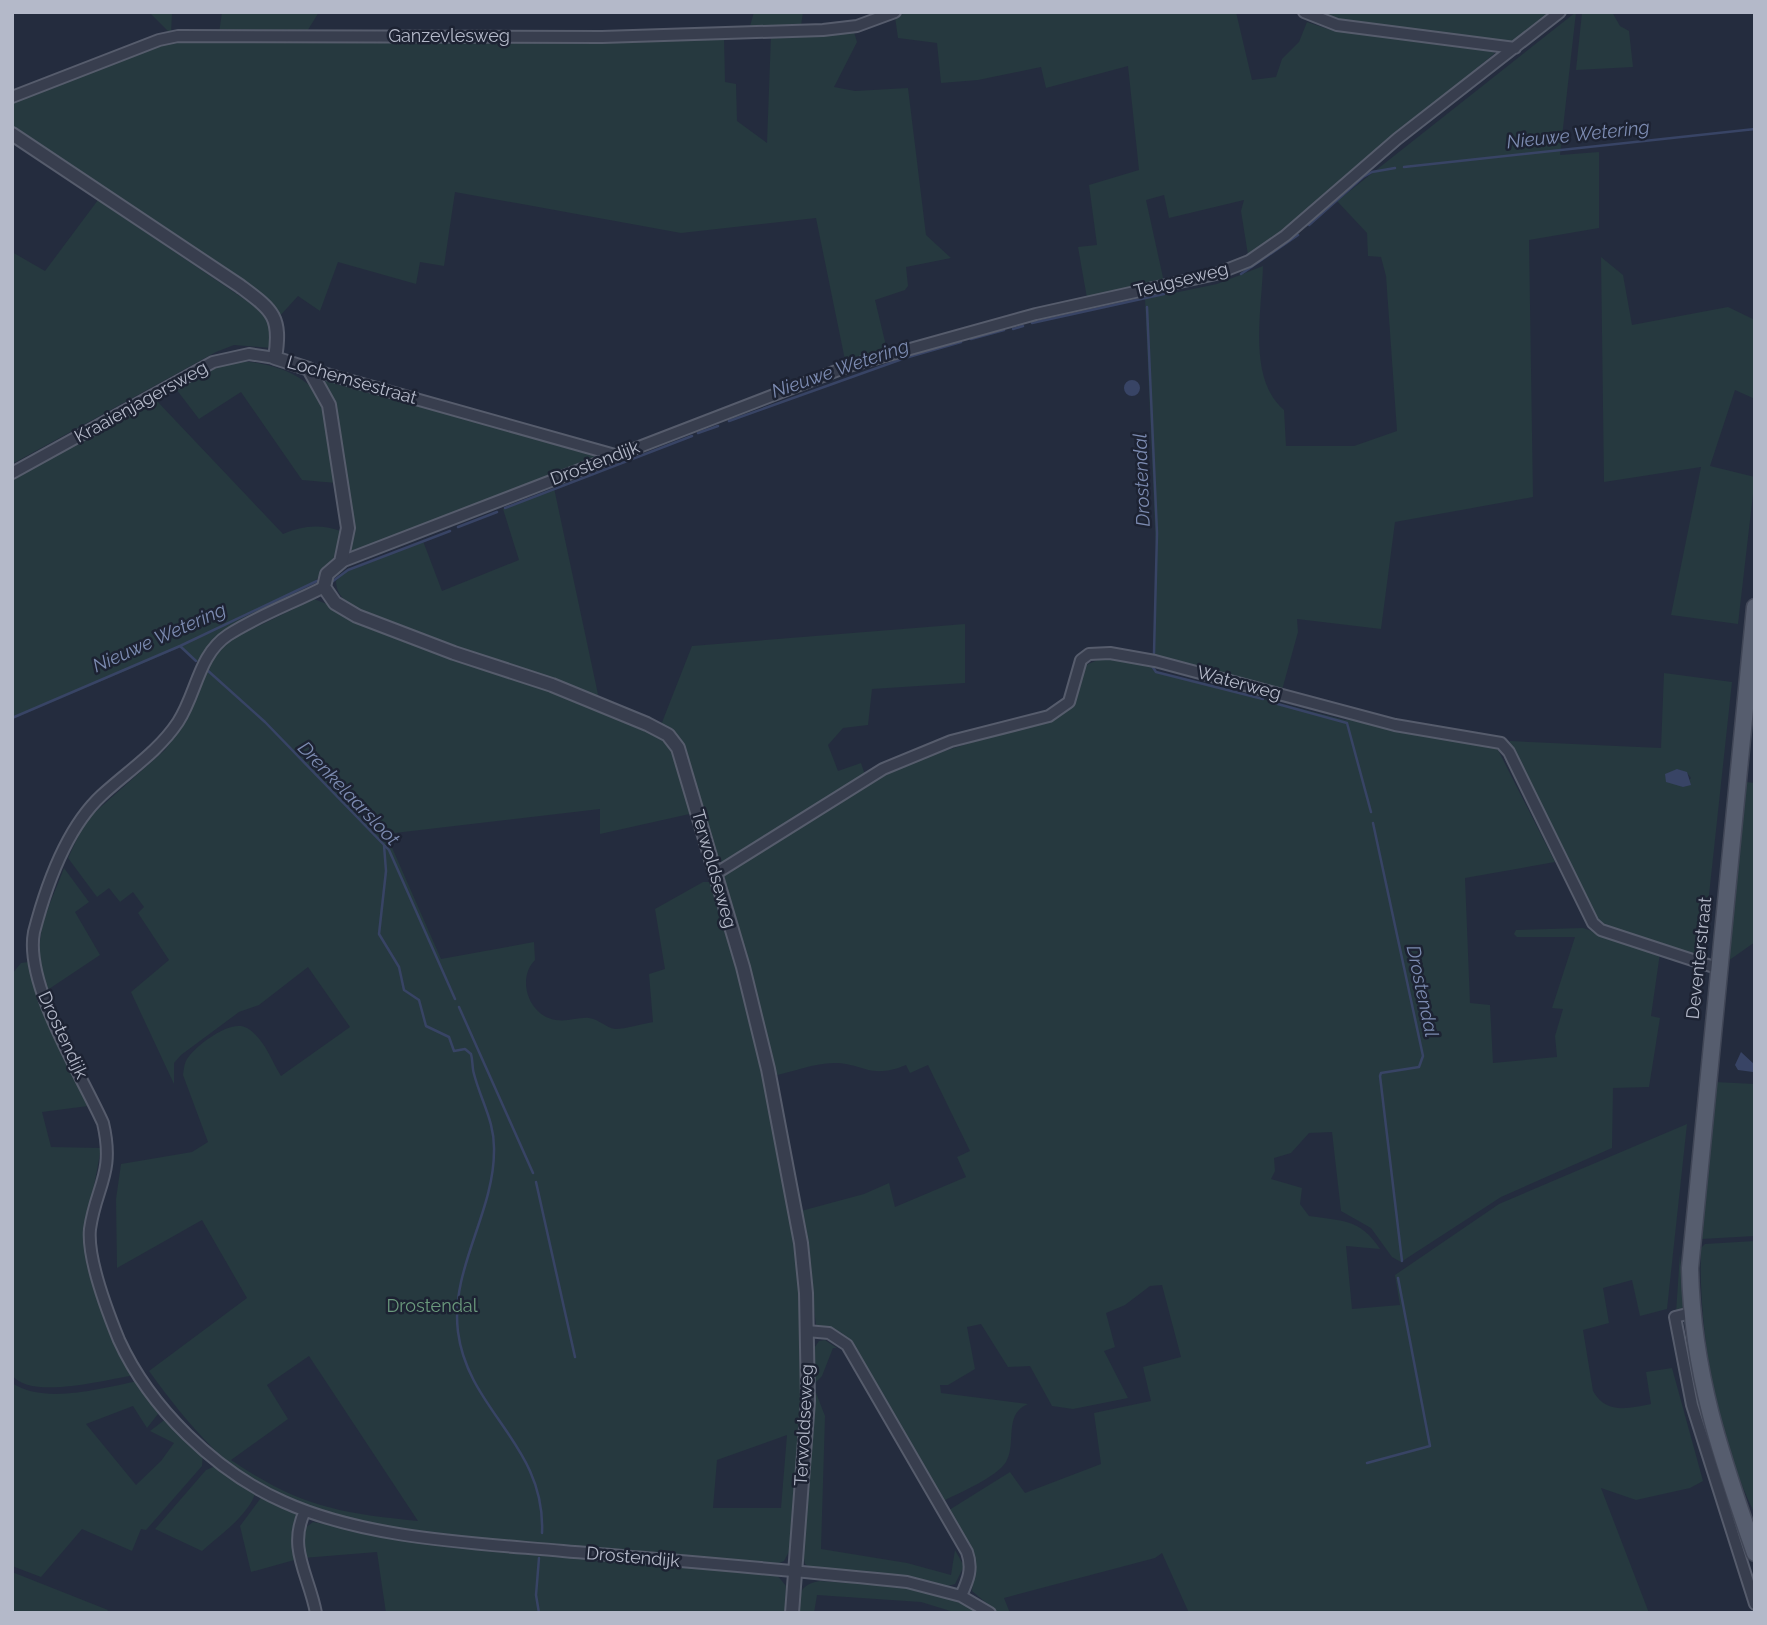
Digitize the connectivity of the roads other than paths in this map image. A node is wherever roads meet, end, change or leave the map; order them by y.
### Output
1 (895, 12) edge
2 (1304, 12) edge
3 (1560, 12) edge
4 (1516, 48) junction
5 (12, 97) edge
6 (12, 134) edge
7 (275, 358) junction
8 (849, 366) joint
9 (309, 369) junction
10 (615, 455) junction
11 (12, 472) edge
12 (341, 562) junction
13 (325, 583) junction
14 (1755, 607) edge
15 (715, 874) junction
16 (1717, 968) junction
17 (1690, 1313) junction
18 (807, 1331) junction
19 (305, 1511) junction
20 (1755, 1553) edge
21 (795, 1571) junction
22 (1753, 1591) edge
23 (961, 1596) junction
24 (1755, 1604) edge
25 (316, 1613) edge
26 (792, 1613) edge
27 (990, 1613) edge

1 - 5 street, Ganzevlesweg
2 - 4 street
3 - 4 street, Teugseweg
4 - 8 street, Teugseweg
6 - 7 street, Lochemsestraat
7 - 9 street, Lochemsestraat
7 - 11 street, Kraaienjagersweg
8 - 10 street, Drostendijk
9 - 10 street, Lochemsestraat
9 - 12 street
10 - 12 street, Drostendijk
12 - 13 street
13 - 15 street, Terwoldseweg
13 - 19 street, Drostendijk
14 - 16 main road, Deventerstraat
15 - 16 street, Waterweg
15 - 18 street, Terwoldseweg
16 - 17 main road, Deventerstraat
17 - 20 main road, Deventerstraat
17 - 22 street, Deventerstraat
18 - 21 street, Terwoldseweg
18 - 23 street
19 - 21 street, Drostendijk
19 - 25 street
21 - 23 street, Drostendijk
21 - 26 street, Terwoldseweg
22 - 24 street, Deventerstraat
23 - 27 street, Drostendijk

